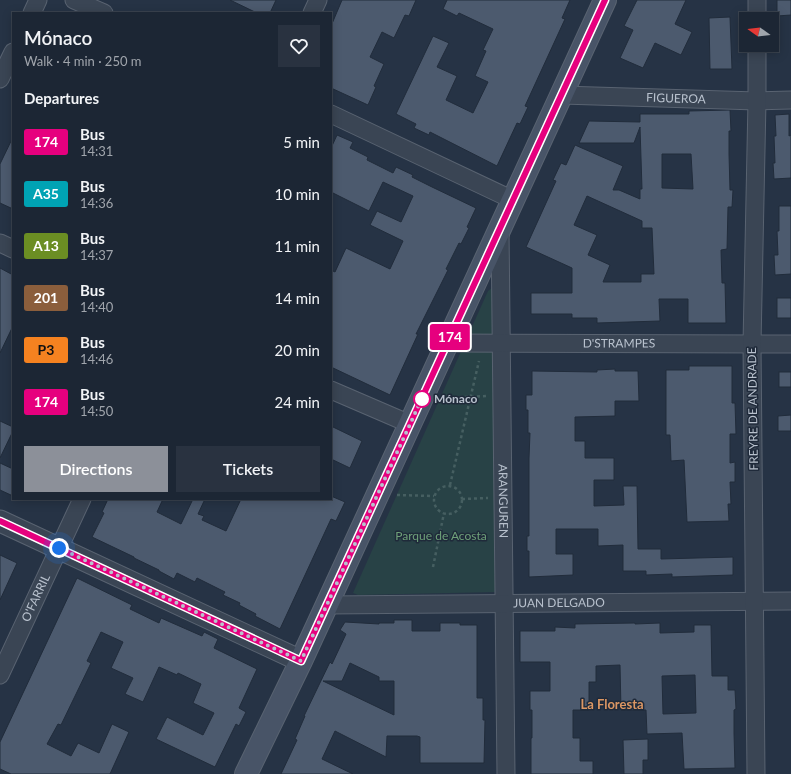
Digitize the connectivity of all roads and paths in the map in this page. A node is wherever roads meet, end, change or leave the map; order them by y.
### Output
1 (38, 0) edge
2 (74, 0) edge
3 (318, 0) edge
4 (605, 0) edge
5 (757, 0) edge
6 (32, 12) edge
7 (102, 12) edge
8 (312, 12) edge
9 (757, 12) edge
10 (757, 52) edge
11 (12, 54) edge
12 (0, 79) edge
13 (562, 95) junction
14 (791, 100) edge
15 (758, 101) junction
16 (332, 114) edge
17 (513, 200) junction
18 (500, 228) junction
19 (0, 243) edge
20 (12, 249) edge
21 (447, 343) junction
22 (502, 344) junction
23 (752, 344) junction
24 (791, 344) edge
25 (479, 361) dead end
26 (332, 390) edge
27 (491, 396) dead end
28 (470, 397) junction
29 (440, 398) dead end
30 (410, 424) junction
31 (450, 485) junction
32 (397, 495) dead end
33 (434, 496) junction
34 (492, 498) dead end
35 (462, 499) junction
36 (82, 500) edge
37 (444, 513) junction
38 (0, 521) edge
39 (59, 548) junction
40 (434, 567) dead end
41 (756, 601) junction
42 (791, 601) edge
43 (504, 603) junction
44 (327, 605) junction
45 (301, 661) junction
46 (0, 675) edge
47 (246, 774) edge
48 (506, 774) edge
49 (756, 774) edge

1 - 6 street
2 - 7 street
3 - 8 street
4 - 13 main road
5 - 9 street
10 - 15 street, FREYRE DE ANDRADE
11 - 12 street
13 - 15 street, FIGUEROA
13 - 17 main road
14 - 15 street, FIGUEROA
15 - 23 street, FREYRE DE ANDRADE
16 - 17 street
17 - 18 main road
18 - 21 main road
18 - 22 street, ARANGUREN
19 - 20 street
21 - 22 street, D'STRAMPES
21 - 30 main road
22 - 23 street, D'STRAMPES
22 - 43 street, ARANGUREN
23 - 24 street, D'STRAMPES
23 - 41 street, FREYRE DE ANDRADE
25 - 28 path
26 - 30 street
27 - 28 path
28 - 29 path
28 - 31 path
30 - 44 main road
31 - 33 path
31 - 35 path
32 - 33 path
33 - 37 path
34 - 35 path
35 - 37 path
36 - 39 street, O'FARRIL
37 - 40 path
38 - 39 street
39 - 45 street
39 - 46 street, O'FARRIL
41 - 42 street, JUAN DELGADO
41 - 43 street, JUAN DELGADO
41 - 49 street, FREYRE DE ANDRADE
43 - 44 street, JUAN DELGADO
43 - 48 street, ARANGUREN
44 - 45 main road
45 - 47 main road

